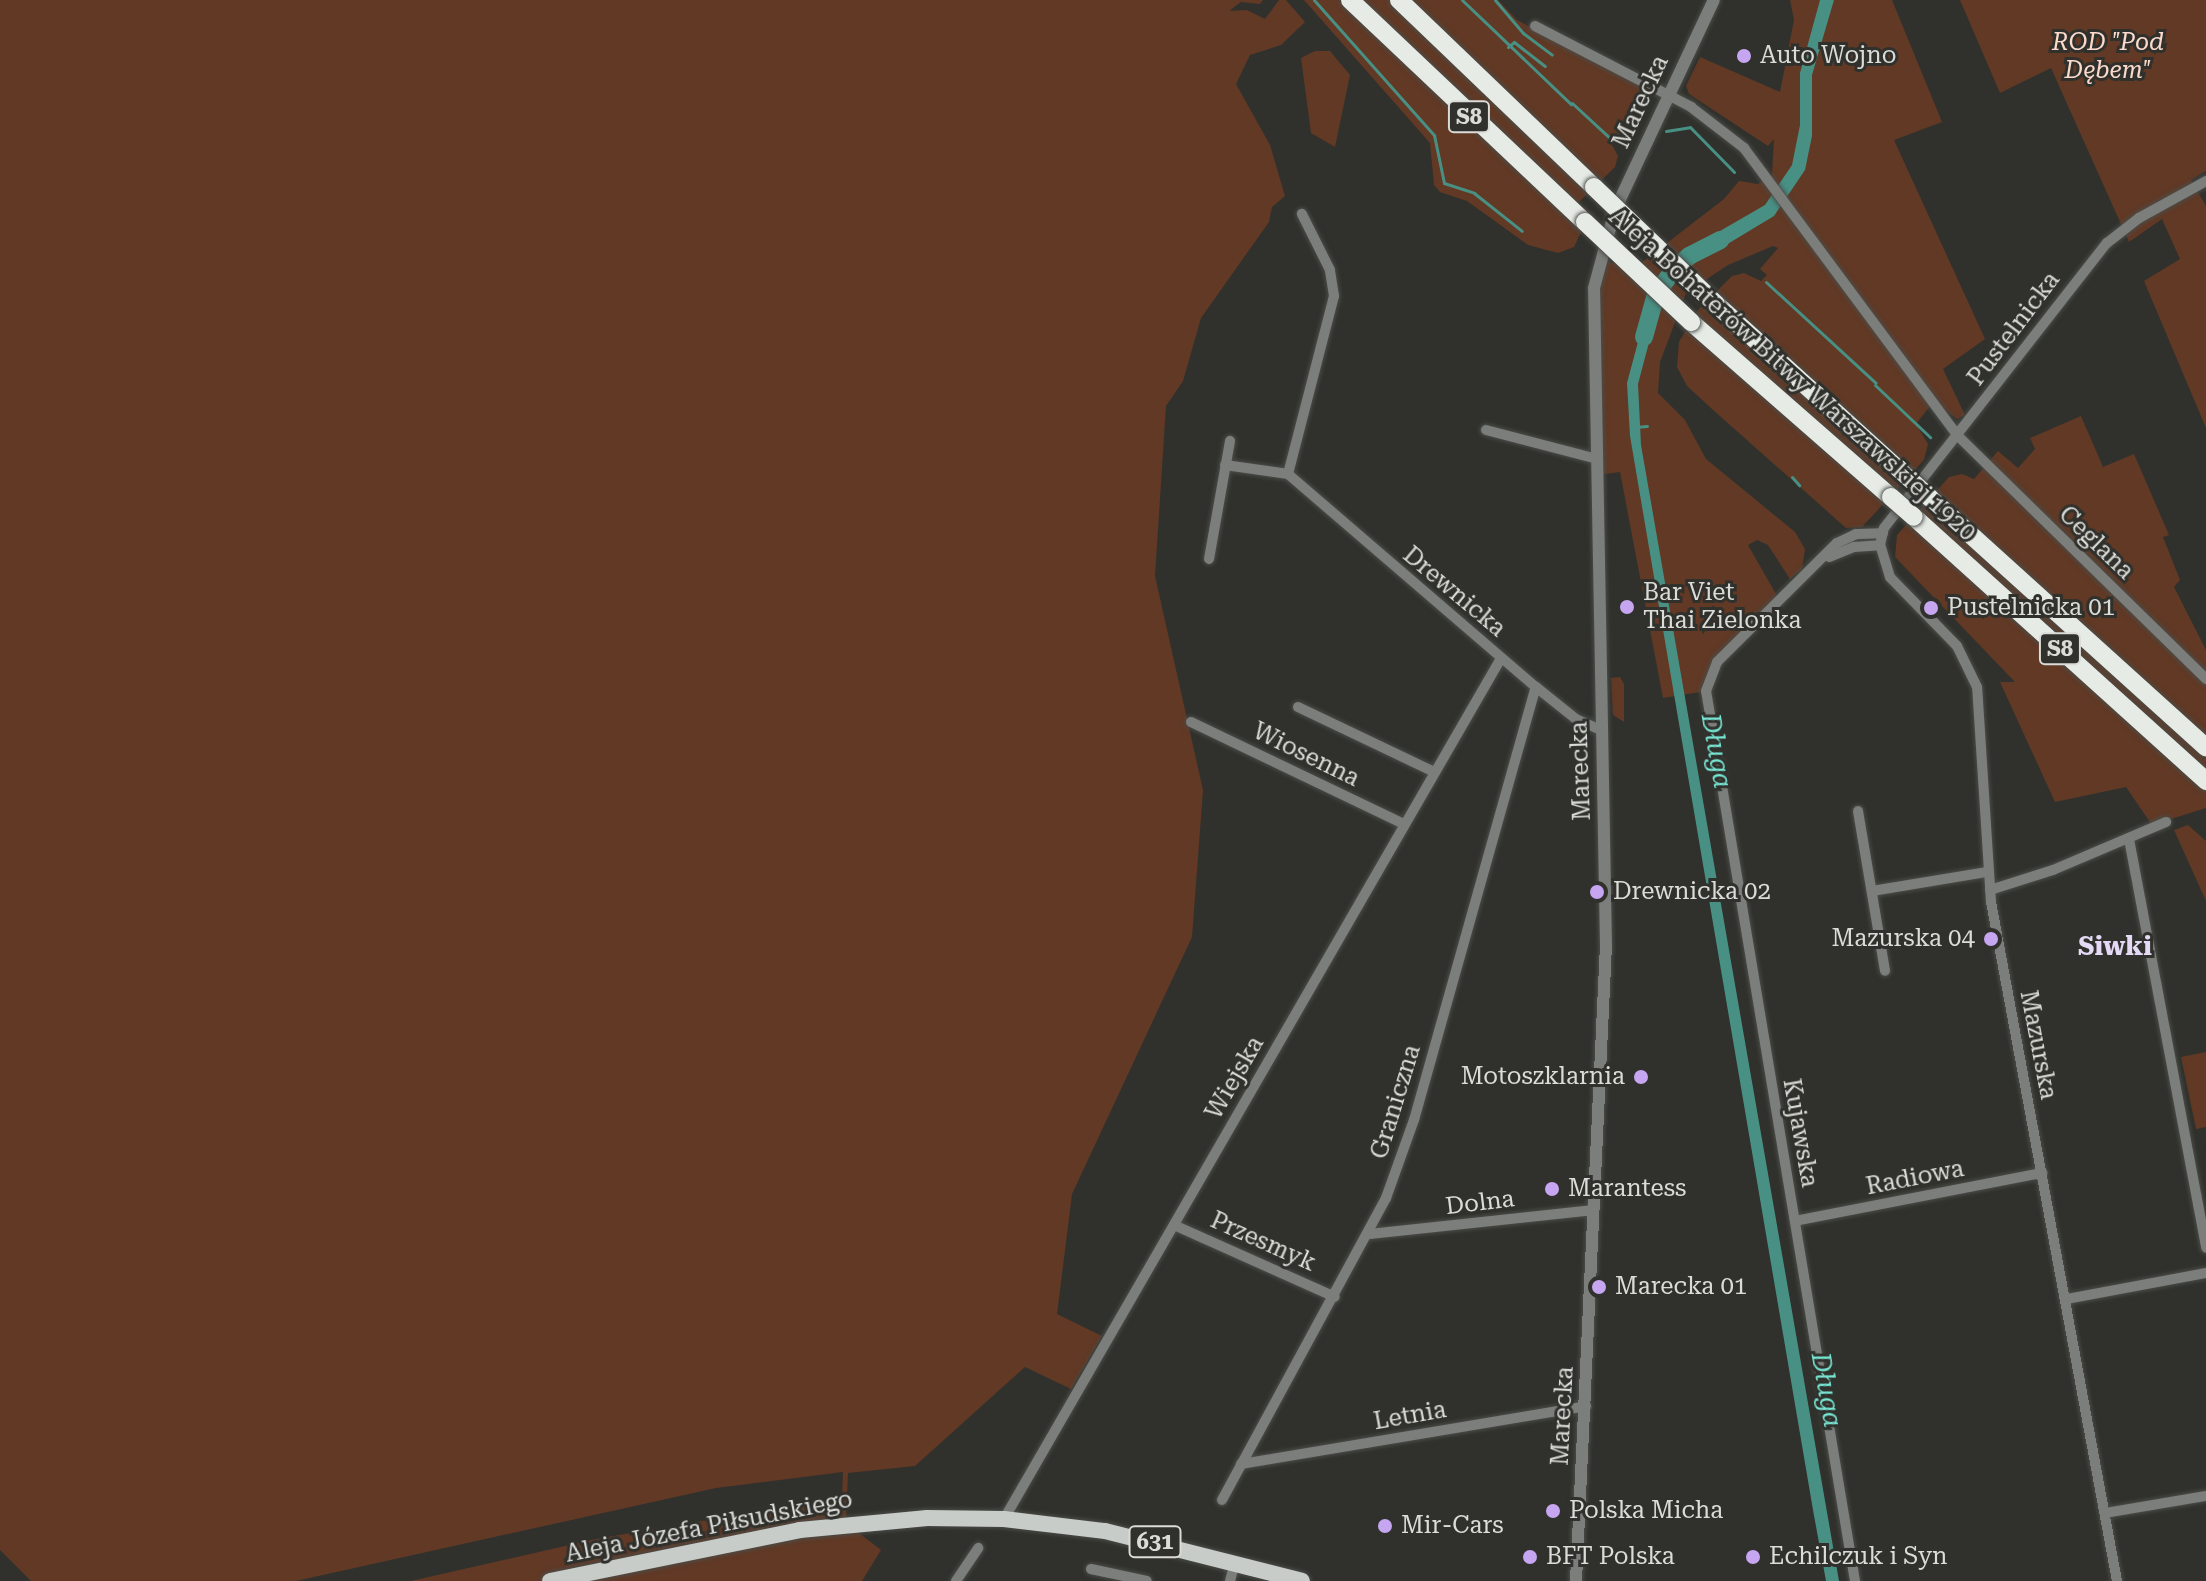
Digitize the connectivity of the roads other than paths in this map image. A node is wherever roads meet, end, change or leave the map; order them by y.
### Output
1 (1350, 0) edge
2 (1399, 0) edge
3 (1714, 0) edge
4 (1535, 26) dead end
5 (1669, 95) junction
6 (2206, 181) edge
7 (1302, 214) dead end
8 (1486, 430) dead end
9 (1957, 435) junction
10 (1230, 441) dead end
11 (1597, 459) junction
12 (1225, 465) junction
13 (1288, 474) junction
14 (1883, 533) junction
15 (1880, 545) junction
16 (1826, 558) junction
17 (1209, 559) dead end
18 (1501, 658) junction
19 (2206, 679) edge
20 (1536, 687) junction
21 (1298, 707) dead end
22 (1191, 722) dead end
23 (1601, 730) junction
24 (2206, 747) edge
25 (1434, 772) junction
26 (2206, 781) edge
27 (1858, 811) dead end
28 (2166, 822) dead end
29 (1404, 824) junction
30 (2129, 839) junction
31 (1987, 872) junction
32 (1990, 890) junction
33 (1872, 891) junction
34 (1885, 971) dead end
35 (2042, 1173) junction
36 (1594, 1210) junction
37 (1795, 1221) junction
38 (1174, 1225) junction
39 (1370, 1234) junction
40 (2206, 1248) edge
41 (2206, 1273) edge
42 (1335, 1297) junction
43 (2067, 1299) junction
44 (1586, 1406) junction
45 (1241, 1464) junction
46 (2206, 1496) edge
47 (1222, 1500) dead end
48 (2105, 1513) junction
49 (1004, 1519) junction
50 (978, 1548) dead end
51 (1235, 1562) junction
52 (1091, 1569) dead end
53 (550, 1581) edge
54 (956, 1581) edge
55 (1147, 1581) edge
56 (1230, 1581) edge
57 (1302, 1581) edge
58 (1579, 1581) edge
59 (1855, 1581) edge
60 (2117, 1581) edge

1 - 26 highway, Aleja Bohaterów Bitwy Warszawskiej 1920 / S8, bridge
2 - 24 highway, Aleja Bohaterów Bitwy Warszawskiej 1920 / S8, bridge
3 - 5 street, Marecka
4 - 5 street, Ceglana
5 - 9 street, Ceglana
5 - 11 street, Marecka
6 - 9 street, Pustelnicka
7 - 13 street
8 - 11 street
9 - 14 street, Pustelnicka
9 - 19 street, Ceglana
10 - 12 street
11 - 23 street, Marecka
12 - 13 street
12 - 17 street
13 - 18 street, Drewnicka
14 - 15 street, Pustelnicka
14 - 16 street
15 - 16 street
15 - 31 street, Mazurska
16 - 37 street, Kujawska
18 - 20 street, Drewnicka
18 - 25 street, Wiejska
20 - 23 street, Drewnicka
20 - 39 street, Graniczna
21 - 25 street
22 - 29 street, Wiosenna
23 - 36 street, Marecka
25 - 29 street, Wiejska
27 - 33 street
28 - 30 street
29 - 38 street, Wiejska
30 - 32 street
30 - 40 street
31 - 32 street, Mazurska
31 - 33 street
32 - 35 street, Mazurska
33 - 34 street
35 - 37 street, Radiowa
35 - 43 street, Mazurska
36 - 39 street, Dolna
36 - 44 street, Marecka
37 - 59 street, Kujawska
38 - 42 street, Przesmyk
38 - 49 street, Wiejska
39 - 42 street, Graniczna
41 - 43 street
42 - 45 street, Graniczna
43 - 48 street, Mazurska
44 - 45 street, Letnia
44 - 58 street, Marecka
45 - 47 street, Graniczna
46 - 48 street
48 - 60 street, Mazurska
49 - 51 main road, Aleja Józefa Piłsudskiego / 631
49 - 53 main road, Aleja Józefa Piłsudskiego / 631
50 - 54 street
51 - 56 street
51 - 57 main road, Aleja Józefa Piłsudskiego / 631
52 - 55 street

